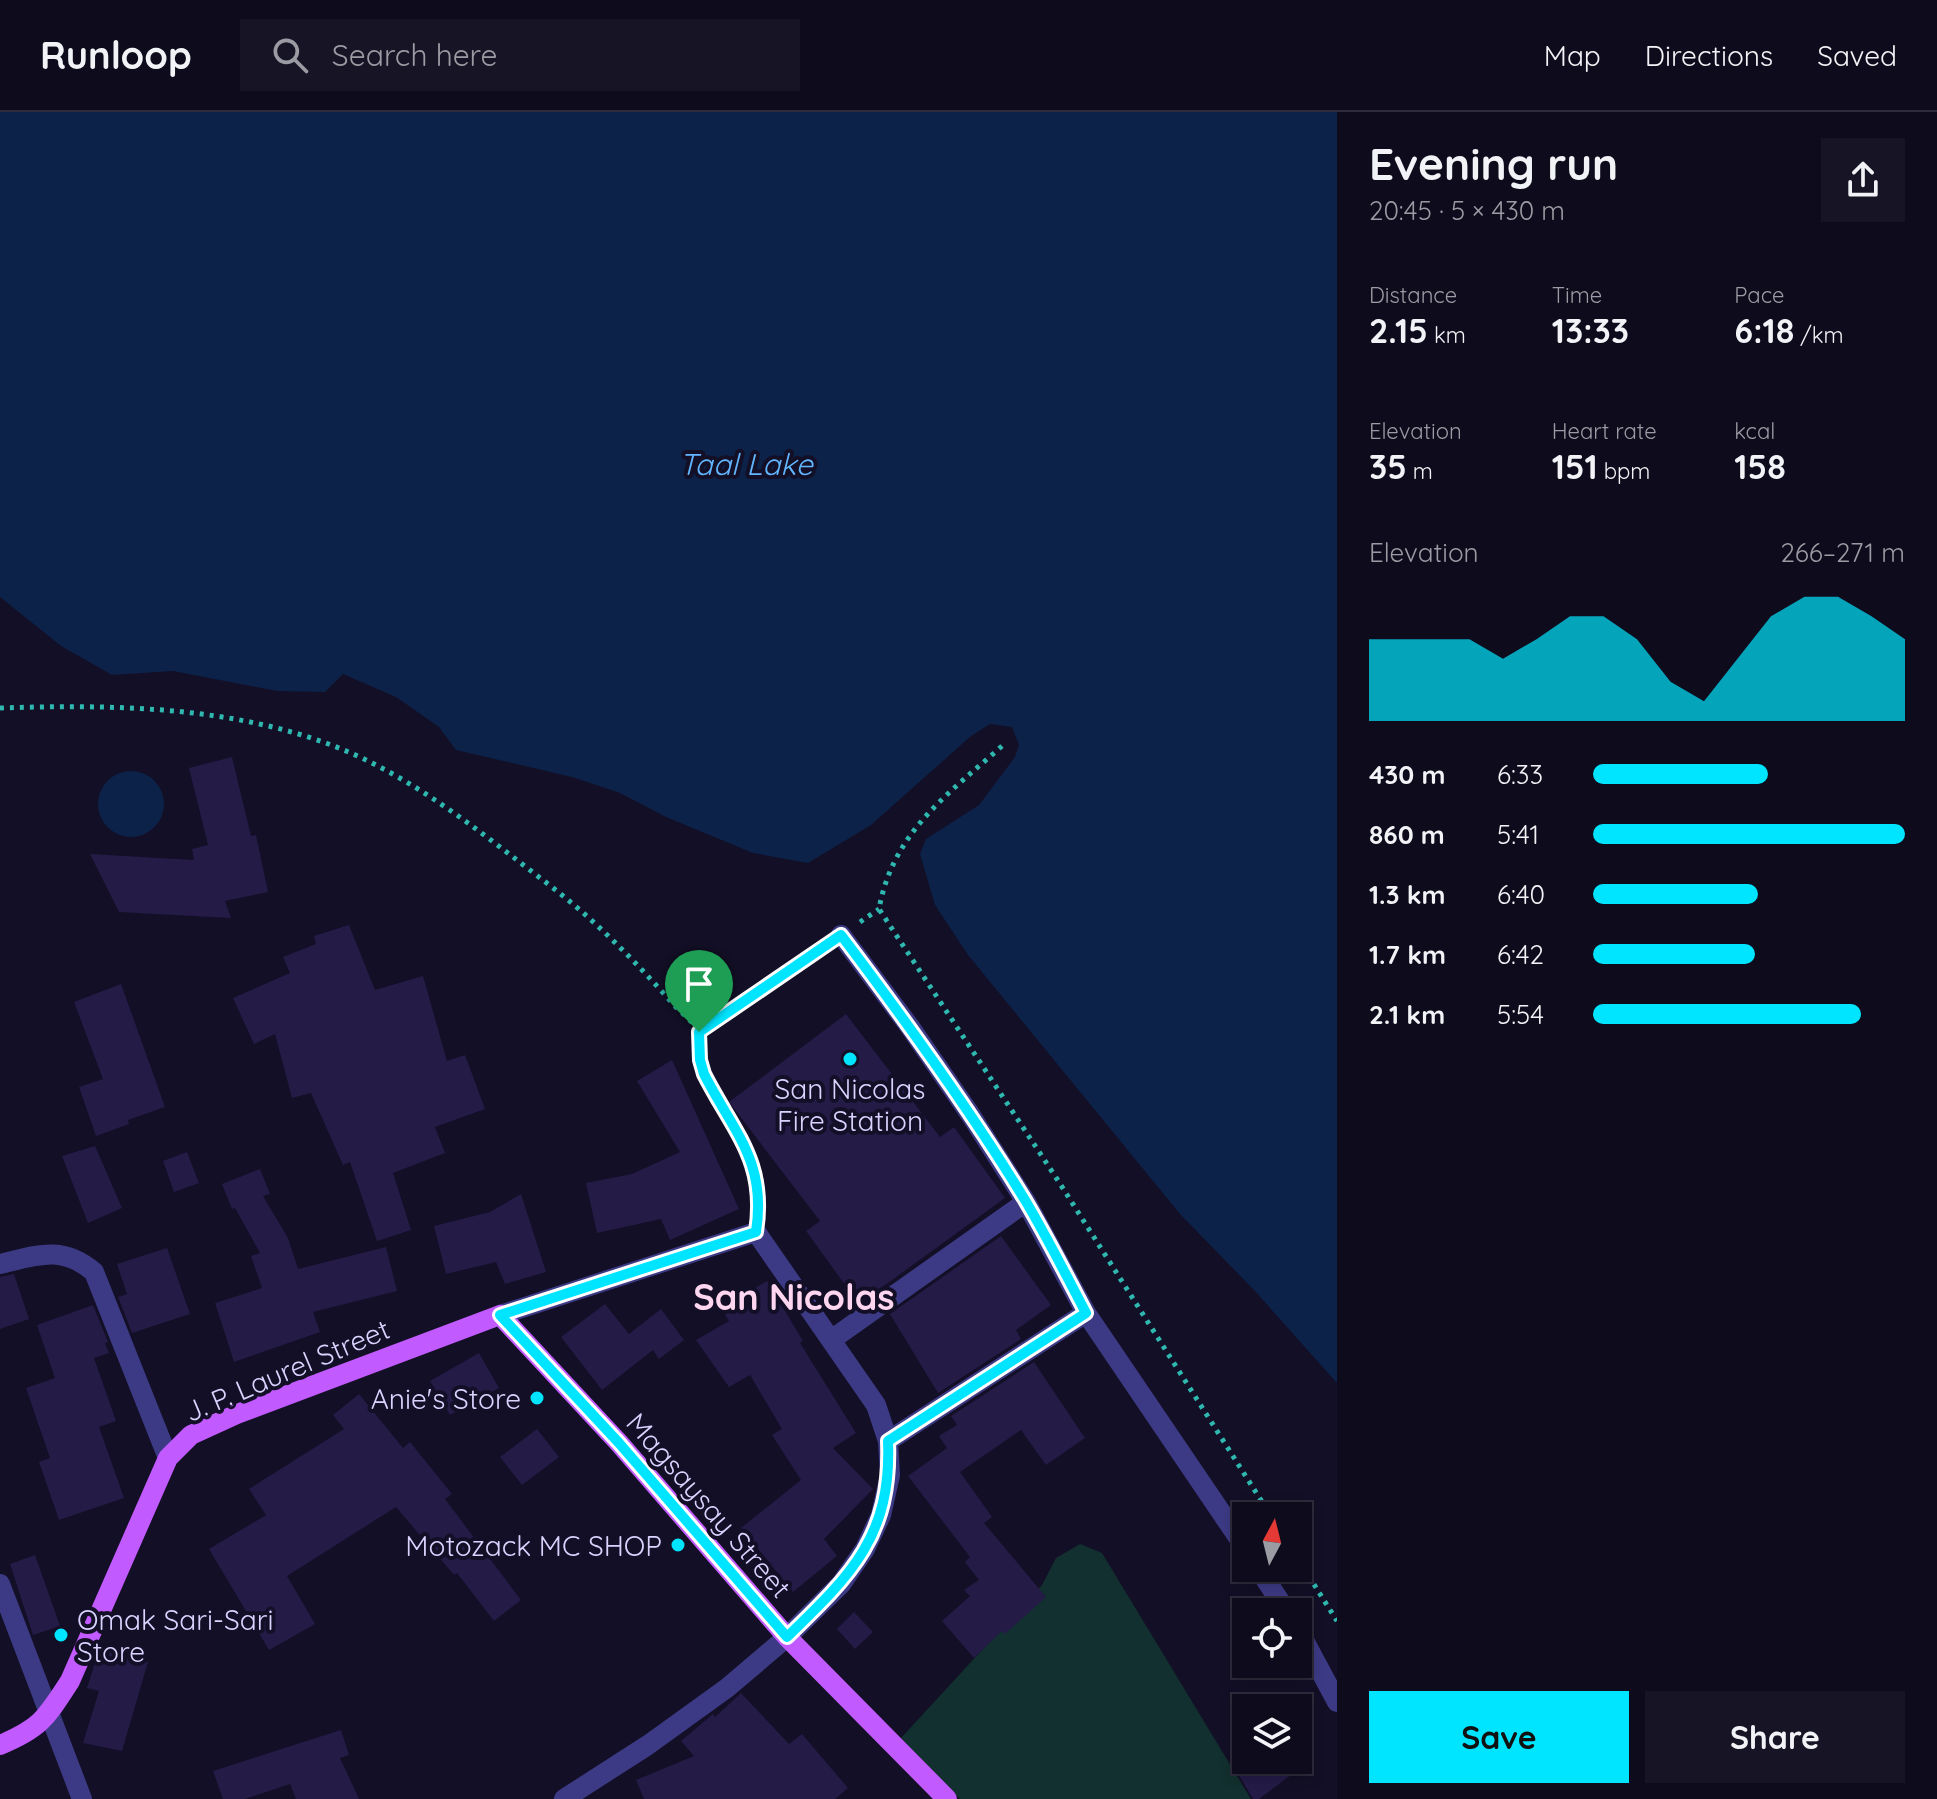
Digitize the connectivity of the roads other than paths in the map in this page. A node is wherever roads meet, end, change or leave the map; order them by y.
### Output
1 (841, 935) road end
2 (1026, 1202) junction
3 (0, 1264) edge
4 (1086, 1313) junction
5 (500, 1315) junction
6 (831, 1340) junction
7 (888, 1441) junction
8 (168, 1458) junction
9 (1232, 1528) edge
10 (0, 1584) edge
11 (787, 1637) junction
12 (1312, 1655) edge
13 (1337, 1702) edge
14 (50, 1713) junction
15 (0, 1745) edge
16 (82, 1799) edge
17 (564, 1799) edge
18 (947, 1799) edge

1 - 2 street
2 - 4 street
2 - 6 street
3 - 8 street
4 - 7 street
4 - 9 street
5 - 6 street, J. P. Laurel Street
5 - 8 main road, J. P. Laurel Street
5 - 11 main road, Magsaysay Street
6 - 7 street
7 - 11 street
8 - 14 main road, J. P. Laurel Street
10 - 14 street
11 - 17 street
11 - 18 main road, Magsaysay Street
12 - 13 street
14 - 15 main road, J. P. Laurel Street
14 - 16 street

